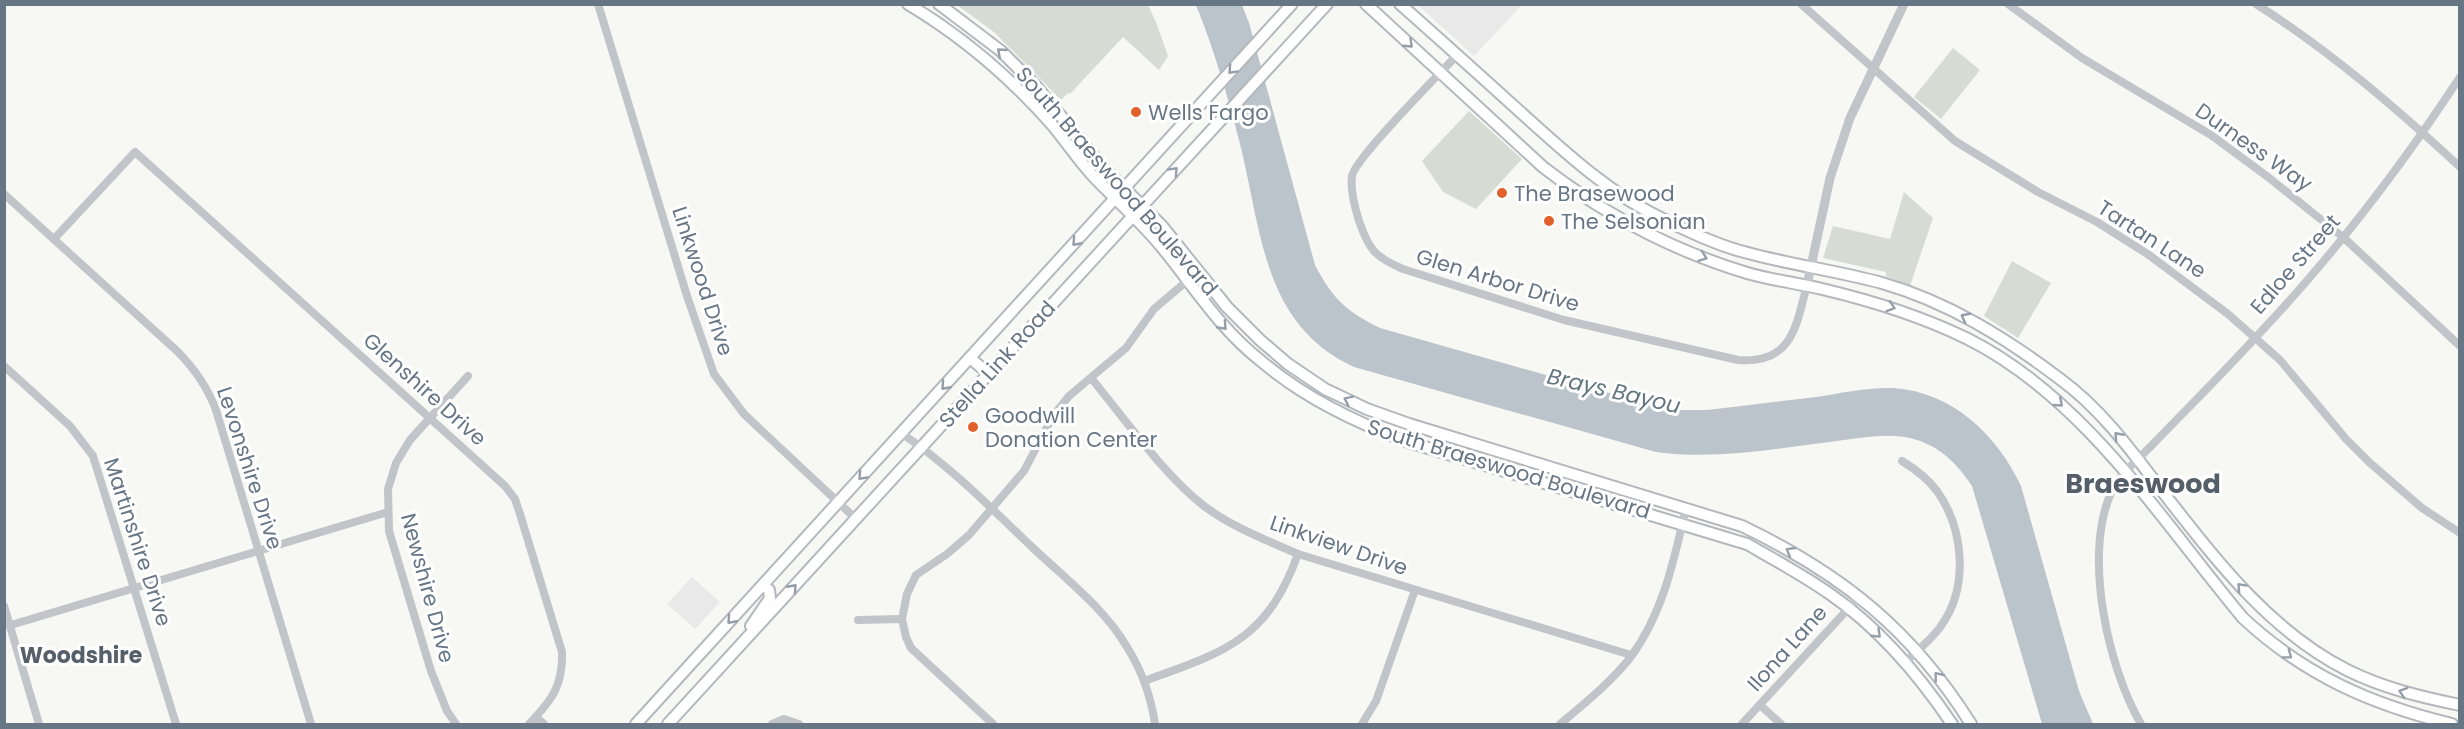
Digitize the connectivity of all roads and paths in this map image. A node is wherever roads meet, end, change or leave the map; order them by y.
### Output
1 (598, 4) edge
2 (908, 4) edge
3 (939, 4) edge
4 (1293, 4) edge
5 (1326, 4) edge
6 (1366, 4) edge
7 (1401, 4) edge
8 (1801, 4) edge
9 (1904, 4) edge
10 (2008, 4) edge
11 (2256, 4) edge
12 (970, 27) junction
13 (959, 39) junction
14 (1457, 56) junction
15 (1872, 70) junction
16 (1440, 73) junction
17 (2460, 77) edge
18 (1066, 122) junction
19 (1054, 128) junction
20 (2424, 133) junction
21 (2460, 167) edge
22 (1125, 188) junction
23 (4, 194) edge
24 (1116, 198) junction
25 (1143, 205) junction
26 (1649, 212) junction
27 (1133, 215) junction
28 (1648, 235) junction
29 (2344, 238) junction
30 (54, 239) junction
31 (1811, 268) junction
32 (1187, 281) junction
33 (1807, 285) junction
34 (2255, 338) junction
35 (2013, 345) junction
36 (2460, 346) edge
37 (970, 358) junction
38 (2003, 359) junction
39 (4, 366) edge
40 (989, 374) junction
41 (468, 376) dead end
42 (1091, 378) junction
43 (430, 417) junction
44 (902, 433) junction
45 (922, 447) junction
46 (2139, 459) junction
47 (1902, 461) dead end
48 (2124, 471) junction
49 (838, 503) junction
50 (1686, 508) junction
51 (992, 509) junction
52 (388, 512) junction
53 (856, 519) junction
54 (1683, 523) junction
55 (2460, 533) edge
56 (258, 551) junction
57 (1298, 554) junction
58 (763, 585) junction
59 (135, 588) junction
60 (1415, 590) junction
61 (1858, 597) junction
62 (4, 606) edge
63 (1849, 608) junction
64 (902, 619) junction
65 (858, 620) dead end
66 (11, 625) junction
67 (739, 647) junction
68 (1916, 651) junction
69 (1631, 655) junction
70 (1905, 662) junction
71 (2345, 669) junction
72 (1144, 681) junction
73 (2338, 685) junction
74 (1760, 705) junction
75 (2460, 705) edge
76 (536, 717) junction
77 (39, 724) edge
78 (176, 724) edge
79 (310, 724) edge
80 (456, 724) edge
81 (529, 724) edge
82 (544, 724) edge
83 (636, 724) edge
84 (668, 724) edge
85 (772, 724) edge
86 (799, 724) edge
87 (993, 724) edge
88 (1155, 724) edge
89 (1362, 724) edge
90 (1560, 724) edge
91 (1742, 724) edge
92 (1781, 724) edge
93 (1952, 724) edge
94 (1971, 724) edge
95 (2141, 724) edge
96 (2452, 724) edge

1 - 49 street, Linkwood Drive
2 - 13 main road, South Braeswood Boulevard
3 - 12 main road, South Braeswood Boulevard
4 -> 22 main road, Stella Link Road
25 -> 5 main road, Stella Link Road
6 -> 16 main road
7 - 14 main road
8 - 15 street, Tartan Lane
9 - 15 street
10 - 29 street, Durness Way
11 - 20 street
12 - 13 main road
18 -> 12 main road, South Braeswood Boulevard
13 - 19 main road, South Braeswood Boulevard
14 - 16 street, Glen Arbor Drive
14 - 26 main road
15 - 31 street
15 - 34 street, Tartan Lane
16 - 28 main road
16 - 33 street, Glen Arbor Drive
17 - 20 street, Edloe Street
18 - 19 main road
18 - 22 main road, South Braeswood Boulevard
19 - 24 main road, South Braeswood Boulevard
20 - 21 street
20 - 29 street, Edloe Street
22 - 24 main road, Stella Link Road
22 - 25 main road, South Braeswood Boulevard
23 - 30 street, Levonshire Drive
24 - 27 main road, South Braeswood Boulevard
24 -> 37 main road, Stella Link Road
25 - 27 main road, Stella Link Road
50 -> 25 main road, South Braeswood Boulevard
26 - 28 main road
26 - 31 main road
27 - 32 main road, South Braeswood Boulevard
27 - 40 main road, Stella Link Road
28 -> 33 main road
29 - 34 street, Edloe Street
29 - 36 street, Durness Way
30 - 43 street, Glenshire Drive
30 - 56 street, Levonshire Drive
31 - 33 street
35 -> 31 main road
32 - 42 street
32 -> 54 main road, South Braeswood Boulevard
33 -> 38 main road
34 - 46 street, Edloe Street
34 - 55 street, Tartan Lane
35 - 38 main road
46 -> 35 main road
37 - 40 main road
37 -> 44 main road, Stella Link Road
38 -> 48 main road
39 - 59 street, Martinshire Drive
40 - 45 main road, Stella Link Road
41 - 43 street, Newshire Drive
42 - 51 street
42 - 57 street, Linkview Drive
43 - 52 street, Newshire Drive
43 - 76 street, Glenshire Drive
44 - 45 street
44 -> 49 main road, Stella Link Road
45 - 51 street
45 - 53 main road, Stella Link Road
46 - 48 street
71 -> 46 main road
47 - 68 street
48 -> 73 main road
48 - 95 street
49 - 53 street, Linkwood Drive
49 - 58 main road, Stella Link Road
50 - 54 street
61 -> 50 main road, South Braeswood Boulevard
51 - 64 street
51 - 72 street
52 - 56 street
52 - 80 street, Newshire Drive
67 -> 53 main road, Stella Link Road
54 - 63 main road, South Braeswood Boulevard
54 - 69 street
56 - 59 street
56 - 79 street, Levonshire Drive
57 - 60 street, Linkview Drive
57 - 72 street
58 - 67 main road
58 -> 83 main road, Stella Link Road
59 - 66 street
59 - 78 street, Martinshire Drive
60 - 69 street, Linkview Drive
60 - 89 street
61 - 63 street, Ilona Lane
61 - 68 main road, South Braeswood Boulevard
62 - 66 street
63 -> 70 main road, South Braeswood Boulevard
63 - 74 street, Ilona Lane
64 - 65 street
64 - 87 street
66 - 77 street
67 - 84 main road, Stella Link Road
68 - 70 street
94 -> 68 main road, South Braeswood Boulevard
69 - 90 street
70 - 93 main road, South Braeswood Boulevard
71 - 73 main road
75 -> 71 main road
72 - 88 street
73 - 96 main road
74 - 91 street, Ilona Lane
74 - 92 street
76 - 81 street, Glenshire Drive
76 - 82 street
85 - 86 street

